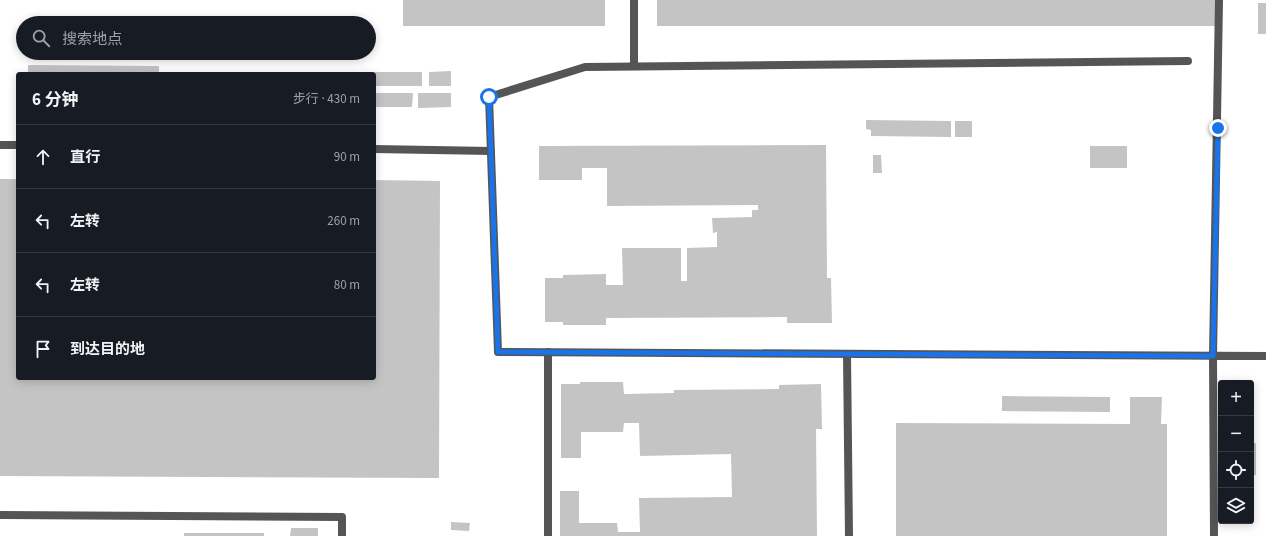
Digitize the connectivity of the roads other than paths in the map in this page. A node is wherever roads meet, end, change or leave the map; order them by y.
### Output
1 (634, 0) edge
2 (1220, 0) edge
3 (1188, 61) dead end
4 (634, 66) junction
5 (0, 145) edge
6 (16, 146) edge
7 (376, 149) edge
8 (491, 151) junction
9 (548, 352) junction
10 (847, 354) junction
11 (1213, 356) junction
12 (1266, 356) edge
13 (0, 515) edge
14 (342, 536) edge
15 (548, 536) edge
16 (849, 536) edge
17 (1214, 536) edge

1 - 4 street
2 - 11 street
3 - 4 street
4 - 8 street
5 - 6 street
7 - 8 street
8 - 9 street
9 - 10 street
9 - 15 street
10 - 11 street
10 - 16 street
11 - 12 street
11 - 17 street
13 - 14 street

